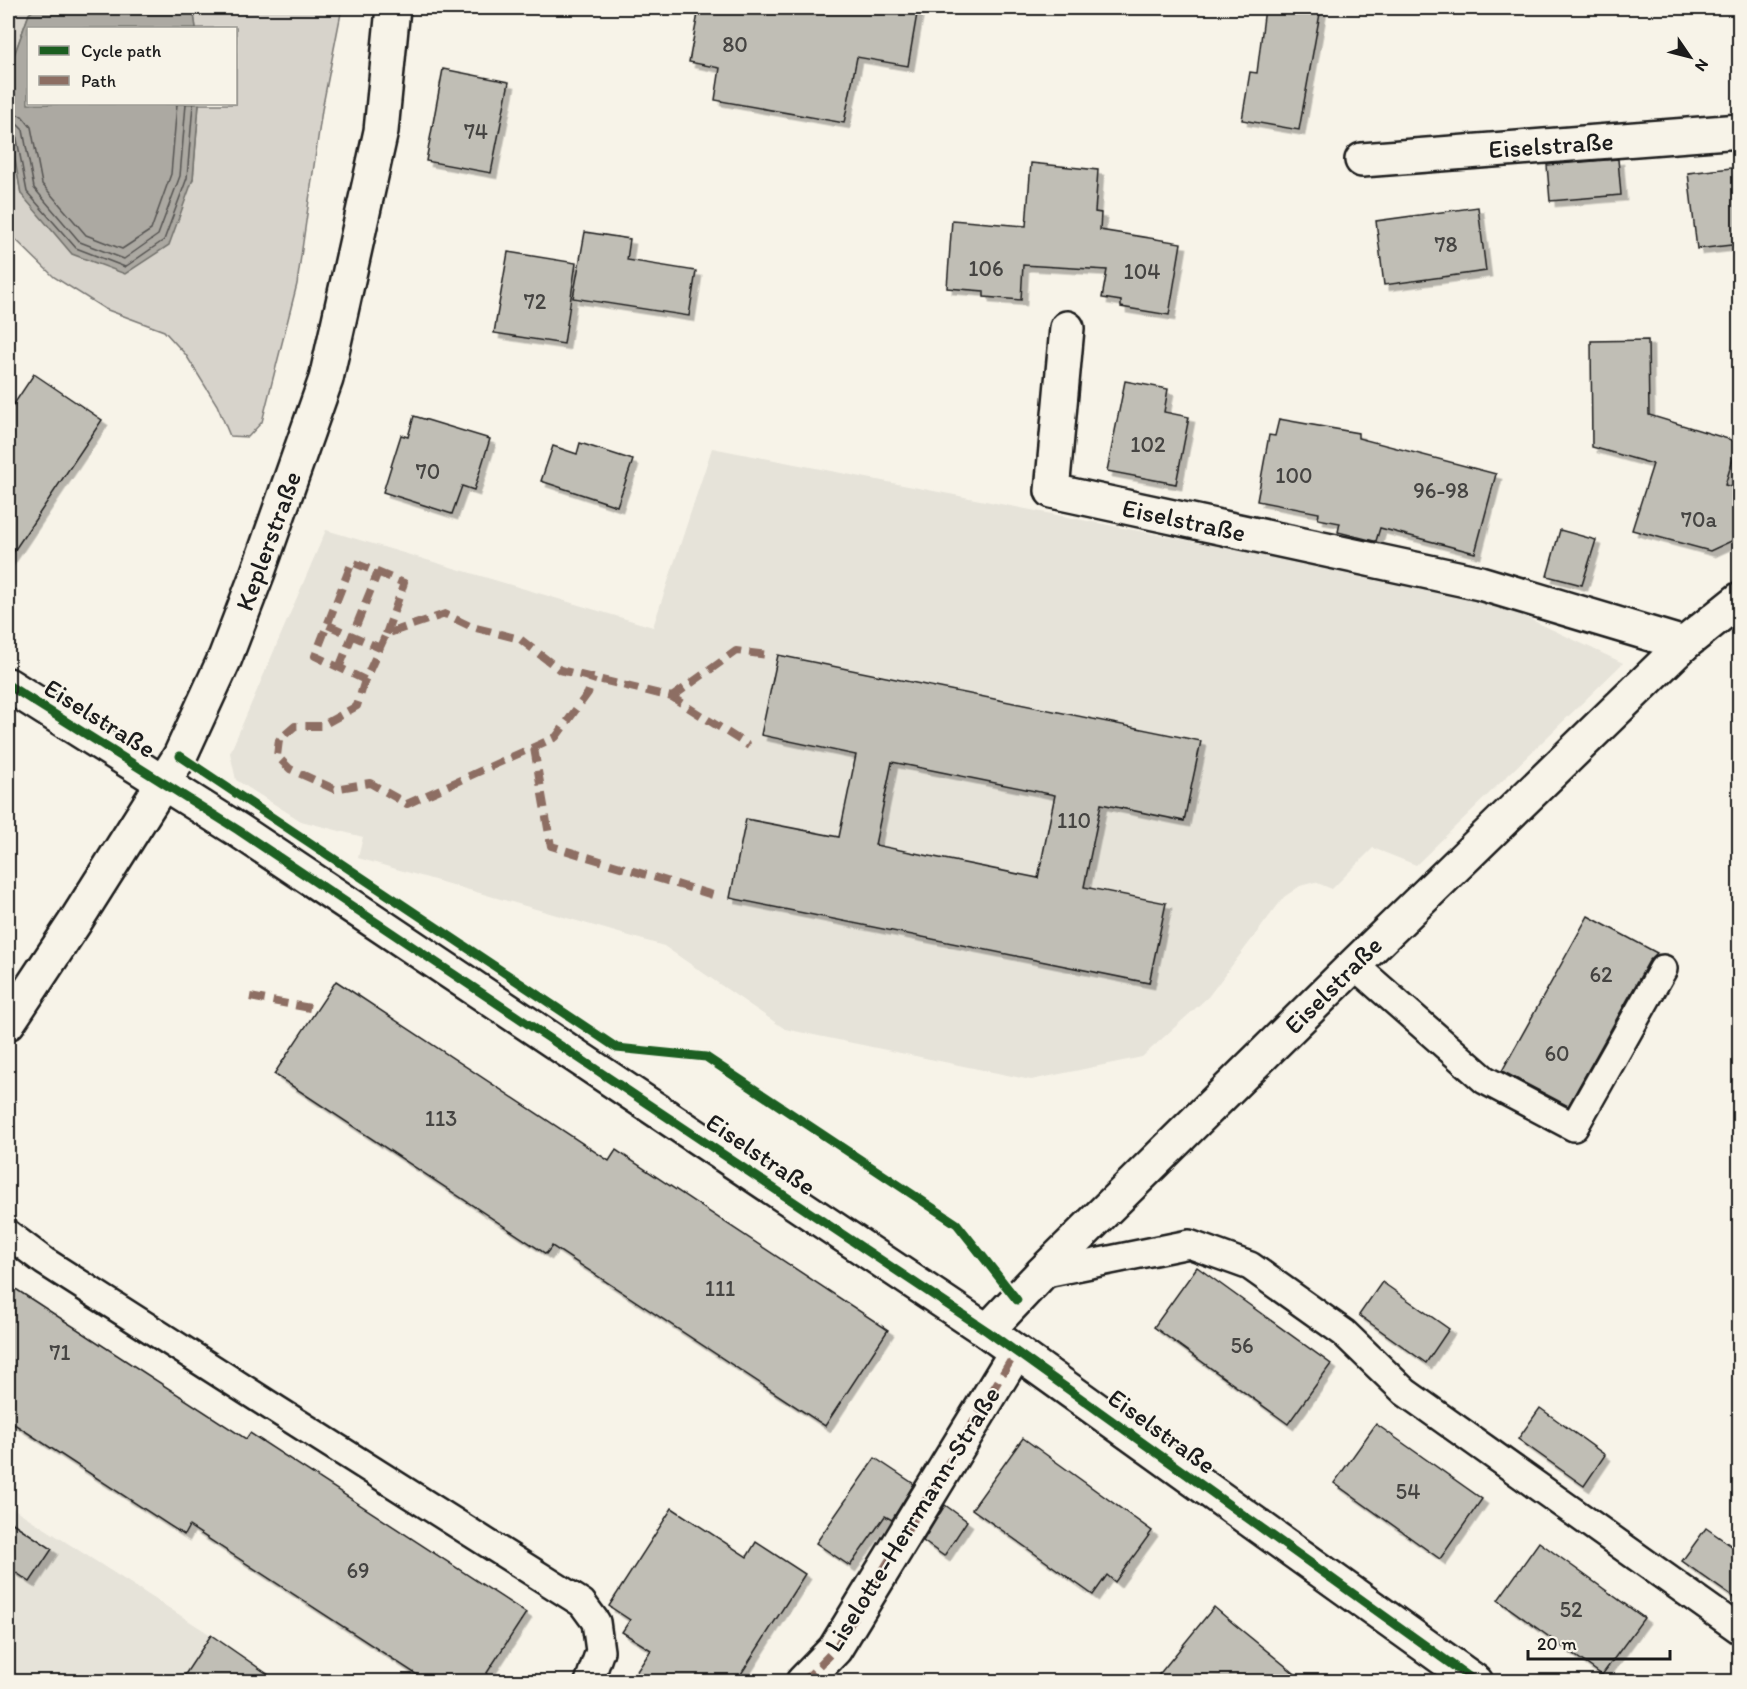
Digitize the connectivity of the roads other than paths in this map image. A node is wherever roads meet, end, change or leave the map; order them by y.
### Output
1 (393, 8) edge
2 (1740, 131) edge
3 (1362, 160) dead end
4 (1067, 328) dead end
5 (1740, 599) edge
6 (1684, 644) junction
7 (8, 685) edge
8 (164, 782) junction
9 (1354, 965) junction
10 (1663, 969) dead end
11 (8, 1023) edge
12 (8, 1234) edge
13 (1041, 1274) junction
14 (987, 1331) junction
15 (1016, 1352) junction
16 (1740, 1630) edge
17 (589, 1682) edge
18 (803, 1682) edge
19 (1476, 1682) edge

1 - 8 street, Keplerstraße
2 - 3 street, Eiselstraße
4 - 6 street, Eiselstraße
5 - 6 street, Eiselstraße
6 - 9 street, Eiselstraße
7 - 8 street, Eiselstraße
8 - 11 street, Keplerstraße
8 - 14 street, Eiselstraße
9 - 10 lane
9 - 13 street, Eiselstraße
12 - 17 lane
13 - 14 street, Eiselstraße
13 - 16 lane
14 - 15 street, Eiselstraße
15 - 18 street, Liselotte-Herrmann-Straße
15 - 19 street, Eiselstraße

